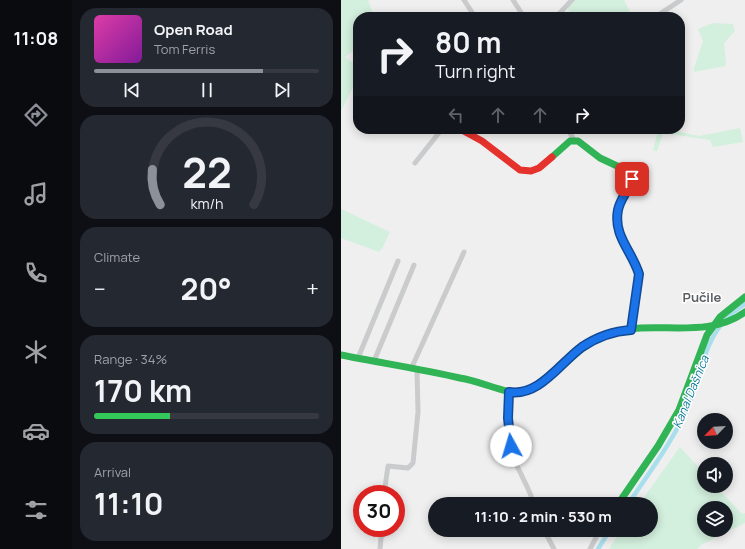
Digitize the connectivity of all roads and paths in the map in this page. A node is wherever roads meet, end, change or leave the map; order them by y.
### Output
1 (464, 0) edge
2 (513, 0) edge
3 (572, 0) edge
4 (681, 0) edge
5 (472, 12) edge
6 (521, 12) edge
7 (561, 12) edge
8 (663, 12) edge
9 (438, 134) edge
10 (469, 134) edge
11 (571, 134) edge
12 (574, 140) junction
13 (415, 163) dead end
14 (464, 252) dead end
15 (398, 261) dead end
16 (414, 265) dead end
17 (745, 297) edge
18 (745, 312) edge
19 (715, 324) junction
20 (631, 330) junction
21 (341, 355) edge
22 (358, 358) junction
23 (374, 361) junction
24 (414, 369) junction
25 (509, 392) junction
26 (386, 485) edge
27 (532, 497) edge
28 (623, 497) edge
29 (381, 537) edge
30 (548, 537) edge
31 (596, 537) edge
32 (380, 549) edge
33 (554, 549) edge
34 (590, 549) edge

1 - 5 street
2 - 6 street
3 - 7 street
4 - 8 street
9 - 13 street
10 - 12 street
11 - 12 street
12 - 20 street
14 - 24 street
15 - 22 street
16 - 23 street
17 - 19 street
18 - 19 street
19 - 20 street
19 - 28 street
20 - 25 street
21 - 22 street
22 - 23 street
23 - 24 street
24 - 25 street
24 - 26 street
25 - 27 street
29 - 32 street
30 - 33 street
31 - 34 street

